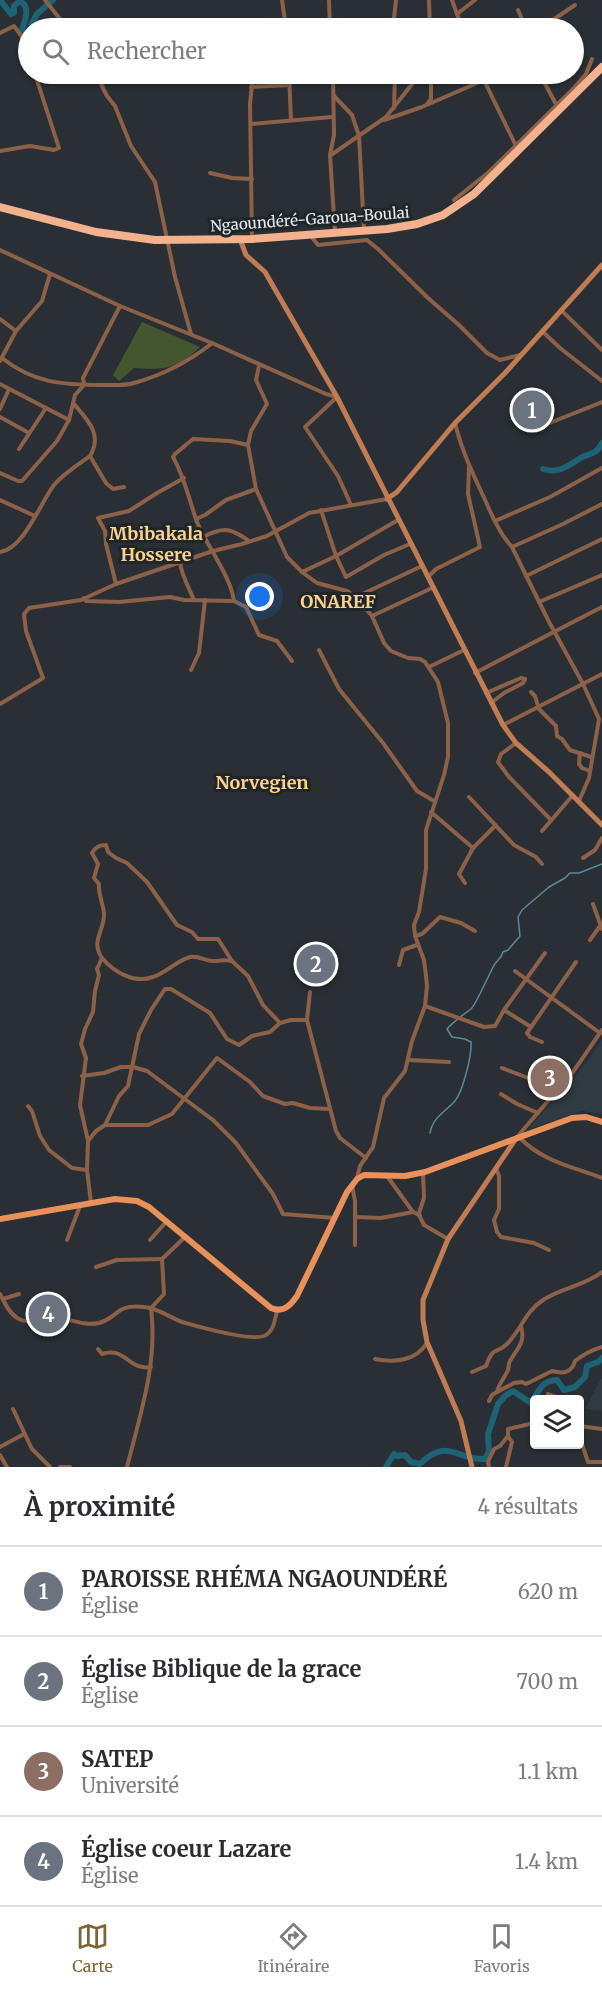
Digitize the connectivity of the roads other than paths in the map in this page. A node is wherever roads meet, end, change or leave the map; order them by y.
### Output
1 (45, 0) edge
2 (282, 0) edge
3 (329, 0) edge
4 (396, 0) edge
5 (429, 0) edge
6 (452, 0) edge
7 (476, 0) edge
8 (575, 5) dead end
9 (518, 10) dead end
10 (457, 14) junction
11 (59, 18) edge
12 (285, 18) edge
13 (330, 18) edge
14 (394, 18) edge
15 (430, 18) edge
16 (458, 18) edge
17 (522, 18) edge
18 (556, 18) edge
19 (18, 31) edge
20 (0, 33) edge
21 (592, 59) dead end
22 (602, 67) edge
23 (584, 77) edge
24 (584, 83) edge
25 (38, 84) edge
26 (101, 84) edge
27 (252, 84) edge
28 (333, 84) edge
29 (395, 84) edge
30 (412, 84) edge
31 (431, 84) edge
32 (475, 84) edge
33 (486, 84) edge
34 (545, 84) edge
35 (579, 84) edge
36 (583, 84) edge
37 (290, 85) joint
38 (251, 87) junction
39 (333, 95) junction
40 (427, 105) junction
41 (558, 107) junction
42 (394, 108) junction
43 (333, 117) junction
44 (291, 120) junction
45 (378, 122) junction
46 (251, 124) junction
47 (369, 129) junction
48 (531, 134) junction
49 (359, 136) junction
50 (360, 146) junction
51 (516, 146) junction
52 (0, 151) edge
53 (330, 155) junction
54 (210, 173) dead end
55 (252, 179) junction
56 (454, 200) dead end
57 (0, 207) edge
58 (364, 231) junction
59 (335, 233) junction
60 (309, 235) junction
61 (240, 239) junction
62 (252, 239) junction
63 (168, 240) junction
64 (0, 250) edge
65 (602, 265) edge
66 (50, 274) junction
67 (120, 306) junction
68 (561, 310) junction
69 (0, 319) edge
70 (542, 331) junction
71 (16, 332) junction
72 (191, 335) junction
73 (212, 343) junction
74 (602, 350) edge
75 (522, 354) junction
76 (1, 360) edge
77 (259, 366) junction
78 (602, 381) edge
79 (0, 384) edge
80 (84, 385) junction
81 (9, 389) junction
82 (337, 397) junction
83 (602, 402) edge
84 (74, 404) junction
85 (46, 408) junction
86 (0, 410) edge
87 (0, 417) edge
88 (69, 420) junction
89 (455, 423) junction
90 (547, 424) dead end
91 (29, 433) junction
92 (249, 437) junction
93 (241, 442) junction
94 (248, 445) junction
95 (18, 449) dead end
96 (90, 456) junction
97 (469, 465) junction
98 (602, 468) edge
99 (0, 473) edge
100 (183, 478) junction
101 (124, 487) dead end
102 (256, 489) junction
103 (387, 499) junction
104 (0, 500) edge
105 (602, 504) edge
106 (351, 506) junction
107 (321, 510) junction
108 (35, 516) junction
109 (196, 519) junction
110 (398, 520) junction
111 (495, 520) junction
112 (275, 532) junction
113 (205, 536) junction
114 (602, 539) edge
115 (252, 541) junction
116 (410, 544) junction
117 (512, 547) junction
118 (213, 551) junction
119 (0, 552) edge
120 (336, 556) junction
121 (180, 563) junction
122 (422, 566) junction
123 (302, 572) junction
124 (602, 575) edge
125 (526, 576) junction
126 (428, 578) junction
127 (116, 584) junction
128 (432, 588) junction
129 (356, 597) junction
130 (84, 598) junction
131 (194, 600) junction
132 (205, 600) junction
133 (234, 602) junction
134 (539, 602) junction
135 (602, 607) edge
136 (372, 616) junction
137 (554, 632) junction
138 (319, 650) dead end
139 (464, 650) junction
140 (292, 661) dead end
141 (429, 667) junction
142 (191, 670) dead end
143 (476, 673) junction
144 (602, 674) edge
145 (583, 684) junction
146 (497, 690) junction
147 (531, 692) dead end
148 (486, 693) junction
149 (500, 696) junction
150 (490, 703) junction
151 (0, 704) edge
152 (538, 706) junction
153 (504, 724) junction
154 (516, 743) junction
155 (580, 753) junction
156 (591, 757) junction
157 (590, 771) junction
158 (573, 795) junction
159 (469, 796) dead end
160 (434, 801) junction
161 (579, 801) junction
162 (431, 812) junction
163 (551, 820) junction
164 (602, 825) edge
165 (495, 826) junction
166 (542, 831) dead end
167 (602, 838) edge
168 (473, 848) junction
169 (583, 858) dead end
170 (542, 864) dead end
171 (465, 883) dead end
172 (593, 904) dead end
173 (601, 928) edge
174 (475, 931) dead end
175 (415, 936) junction
176 (591, 940) dead end
177 (417, 945) junction
178 (545, 953) dead end
179 (102, 958) junction
180 (232, 961) junction
181 (576, 962) dead end
182 (399, 965) dead end
183 (516, 971) dead end
184 (527, 980) junction
185 (310, 992) dead end
186 (552, 997) junction
187 (425, 1006) junction
188 (504, 1010) junction
189 (307, 1020) junction
190 (280, 1023) junction
191 (531, 1027) junction
192 (601, 1032) edge
193 (542, 1042) dead end
194 (409, 1060) junction
195 (449, 1062) dead end
196 (133, 1067) junction
197 (501, 1068) dead end
198 (82, 1076) junction
199 (501, 1094) dead end
200 (554, 1094) junction
201 (185, 1098) junction
202 (28, 1106) dead end
203 (330, 1109) junction
204 (538, 1113) junction
205 (602, 1122) edge
206 (105, 1125) junction
207 (517, 1139) junction
208 (88, 1141) junction
209 (366, 1158) junction
210 (496, 1168) junction
211 (87, 1170) junction
212 (423, 1173) junction
213 (386, 1175) junction
214 (602, 1178) edge
215 (354, 1181) junction
216 (91, 1203) junction
217 (80, 1206) junction
218 (413, 1212) junction
219 (356, 1217) junction
220 (335, 1218) junction
221 (0, 1219) edge
222 (167, 1222) junction
223 (424, 1225) junction
224 (185, 1237) junction
225 (448, 1239) junction
226 (67, 1240) dead end
227 (150, 1240) dead end
228 (355, 1245) dead end
229 (549, 1250) dead end
230 (162, 1259) junction
231 (96, 1267) dead end
232 (602, 1272) edge
233 (0, 1294) edge
234 (19, 1294) dead end
235 (2, 1299) junction
236 (152, 1308) junction
237 (277, 1311) junction
238 (521, 1325) junction
239 (427, 1342) junction
240 (602, 1347) edge
241 (98, 1349) dead end
242 (375, 1359) dead end
243 (151, 1367) junction
244 (472, 1372) dead end
245 (497, 1392) junction
246 (489, 1401) dead end
247 (13, 1409) dead end
248 (530, 1424) edge
249 (584, 1427) edge
250 (602, 1429) edge
251 (24, 1434) junction
252 (508, 1436) junction
253 (0, 1447) edge
254 (583, 1449) edge
255 (0, 1455) edge
256 (602, 1462) edge
257 (49, 1466) edge
258 (7, 1467) edge
259 (60, 1467) edge
260 (73, 1467) edge
261 (127, 1467) edge
262 (472, 1467) edge
263 (489, 1467) edge
264 (506, 1467) edge

1 - 11 street
2 - 12 street
3 - 13 street
4 - 14 street
5 - 15 street
6 - 10 street
7 - 10 street
8 - 18 street
9 - 17 street
10 - 16 street
19 - 20 street
21 - 23 street
22 - 24 highway, Ngaoundéré-Garoua-Boulai
25 - 52 street
26 - 63 street
27 - 38 street
28 - 39 street
29 - 42 street
30 - 42 street
31 - 40 street
32 - 40 street
33 - 51 street
34 - 41 street
35 - 41 street
36 - 41 highway, Ngaoundéré-Garoua-Boulai
37 - 38 street
37 - 44 street
38 - 46 street
39 - 43 street
39 - 49 street
40 - 45 street
41 - 48 highway, Ngaoundéré-Garoua-Boulai
42 - 45 street
43 - 44 street
43 - 53 street
44 - 46 street
45 - 47 street
46 - 55 street
47 - 49 street
47 - 50 street
48 - 51 street
48 - 58 highway, Ngaoundéré-Garoua-Boulai
49 - 50 street
49 - 53 street
50 - 58 street
51 - 56 street
53 - 59 street
54 - 55 street
55 - 62 street
57 - 63 highway, Ngaoundéré-Garoua-Boulai
58 - 59 highway, Ngaoundéré-Garoua-Boulai
59 - 60 highway, Ngaoundéré-Garoua-Boulai
60 - 62 highway, Ngaoundéré-Garoua-Boulai
60 - 75 street
61 - 62 highway, Ngaoundéré-Garoua-Boulai
61 - 63 highway, Ngaoundéré-Garoua-Boulai
61 - 82 street
63 - 72 street
64 - 66 street
65 - 68 street
66 - 67 street
66 - 71 street
67 - 72 street
67 - 80 street
68 - 70 street
68 - 74 street
69 - 71 street
70 - 75 street
70 - 78 street
71 - 76 street
72 - 73 street
73 - 77 street
73 - 80 street
75 - 89 street
76 - 80 street
77 - 82 street
77 - 92 street
79 - 81 street
80 - 84 street
81 - 85 street
81 - 86 street
82 - 103 street
82 - 106 street
83 - 90 street
84 - 88 street
84 - 96 street
85 - 88 street
85 - 91 street
87 - 91 street
88 - 99 street
89 - 97 street
89 - 103 street
91 - 95 street
92 - 93 street
92 - 94 street
93 - 94 street
93 - 100 street
94 - 102 street
96 - 101 street
96 - 108 street
97 - 111 street
97 - 126 street
98 - 111 street
100 - 109 street
100 - 127 street
102 - 109 street
102 - 112 street
103 - 106 street
103 - 110 street
104 - 108 street
105 - 117 street
106 - 107 street
107 - 112 street
107 - 120 street
108 - 119 street
109 - 113 street
110 - 116 street
110 - 120 street
111 - 117 street
112 - 115 street
112 - 123 street
113 - 115 street
113 - 118 street
114 - 125 street
115 - 118 street
116 - 120 street
116 - 122 street
117 - 125 street
118 - 121 street
118 - 133 street
120 - 123 street
121 - 127 street
121 - 131 street
122 - 126 street
122 - 129 street
123 - 129 street
124 - 134 street
125 - 134 street
126 - 128 street
127 - 130 street
128 - 136 street
128 - 139 street
129 - 136 street
130 - 131 street
130 - 151 street
131 - 132 street
132 - 133 street
132 - 142 street
133 - 140 street
134 - 137 street
135 - 137 street
136 - 141 street
137 - 143 street
137 - 145 street
138 - 160 street
139 - 141 street
139 - 143 street
141 - 160 street
143 - 148 street
144 - 145 street
145 - 152 street
145 - 156 street
146 - 148 street
146 - 149 street
146 - 149 street
147 - 152 street
148 - 150 street
149 - 150 street
150 - 153 street
152 - 153 street
152 - 155 street
153 - 154 street
154 - 158 street
154 - 163 street
155 - 156 street
155 - 157 street
156 - 157 street
157 - 161 street
158 - 161 street
158 - 163 street
159 - 165 street
160 - 162 street
161 - 164 street
162 - 168 street
162 - 175 street
163 - 166 street
165 - 168 street
165 - 170 street
167 - 169 street
168 - 171 street
172 - 173 street
173 - 176 street
174 - 175 street
175 - 177 street
177 - 182 street
177 - 187 street
178 - 184 street
179 - 180 street
179 - 180 street
179 - 198 street
180 - 190 street
181 - 186 street
183 - 184 street
184 - 186 street
184 - 188 street
185 - 189 street
186 - 191 street
186 - 192 street
187 - 188 street
187 - 194 street
188 - 191 street
189 - 190 street
189 - 203 street
190 - 196 street
191 - 193 street
192 - 200 street
194 - 195 street
194 - 209 street
196 - 198 street
196 - 201 street
196 - 206 street
197 - 200 street
198 - 208 street
199 - 204 street
200 - 204 street
201 - 203 street
201 - 206 street
201 - 220 street
202 - 211 street
203 - 209 street
204 - 207 street
205 - 207 main road
206 - 208 street
207 - 210 street
207 - 212 main road
207 - 214 street
208 - 211 street
209 - 215 street
210 - 225 street
210 - 229 street
211 - 216 street
212 - 213 main road
212 - 223 street
213 - 215 main road
213 - 218 street
215 - 219 street
215 - 220 main road
216 - 217 main road
216 - 222 main road
217 - 221 main road
217 - 226 street
218 - 219 street
218 - 223 street
219 - 228 street
220 - 237 main road
222 - 224 main road
222 - 227 street
223 - 225 street
224 - 230 street
224 - 237 main road
225 - 239 street
230 - 231 street
230 - 236 street
232 - 238 street
233 - 235 street
234 - 235 street
235 - 236 street
236 - 237 street
236 - 243 street
238 - 244 street
238 - 245 street
239 - 242 street
239 - 262 street
240 - 245 street
241 - 243 street
243 - 261 street
245 - 246 street
247 - 251 street
248 - 252 street
249 - 250 street
251 - 253 street
251 - 257 street
252 - 263 street
252 - 264 street
254 - 256 street
255 - 258 street
259 - 260 street

